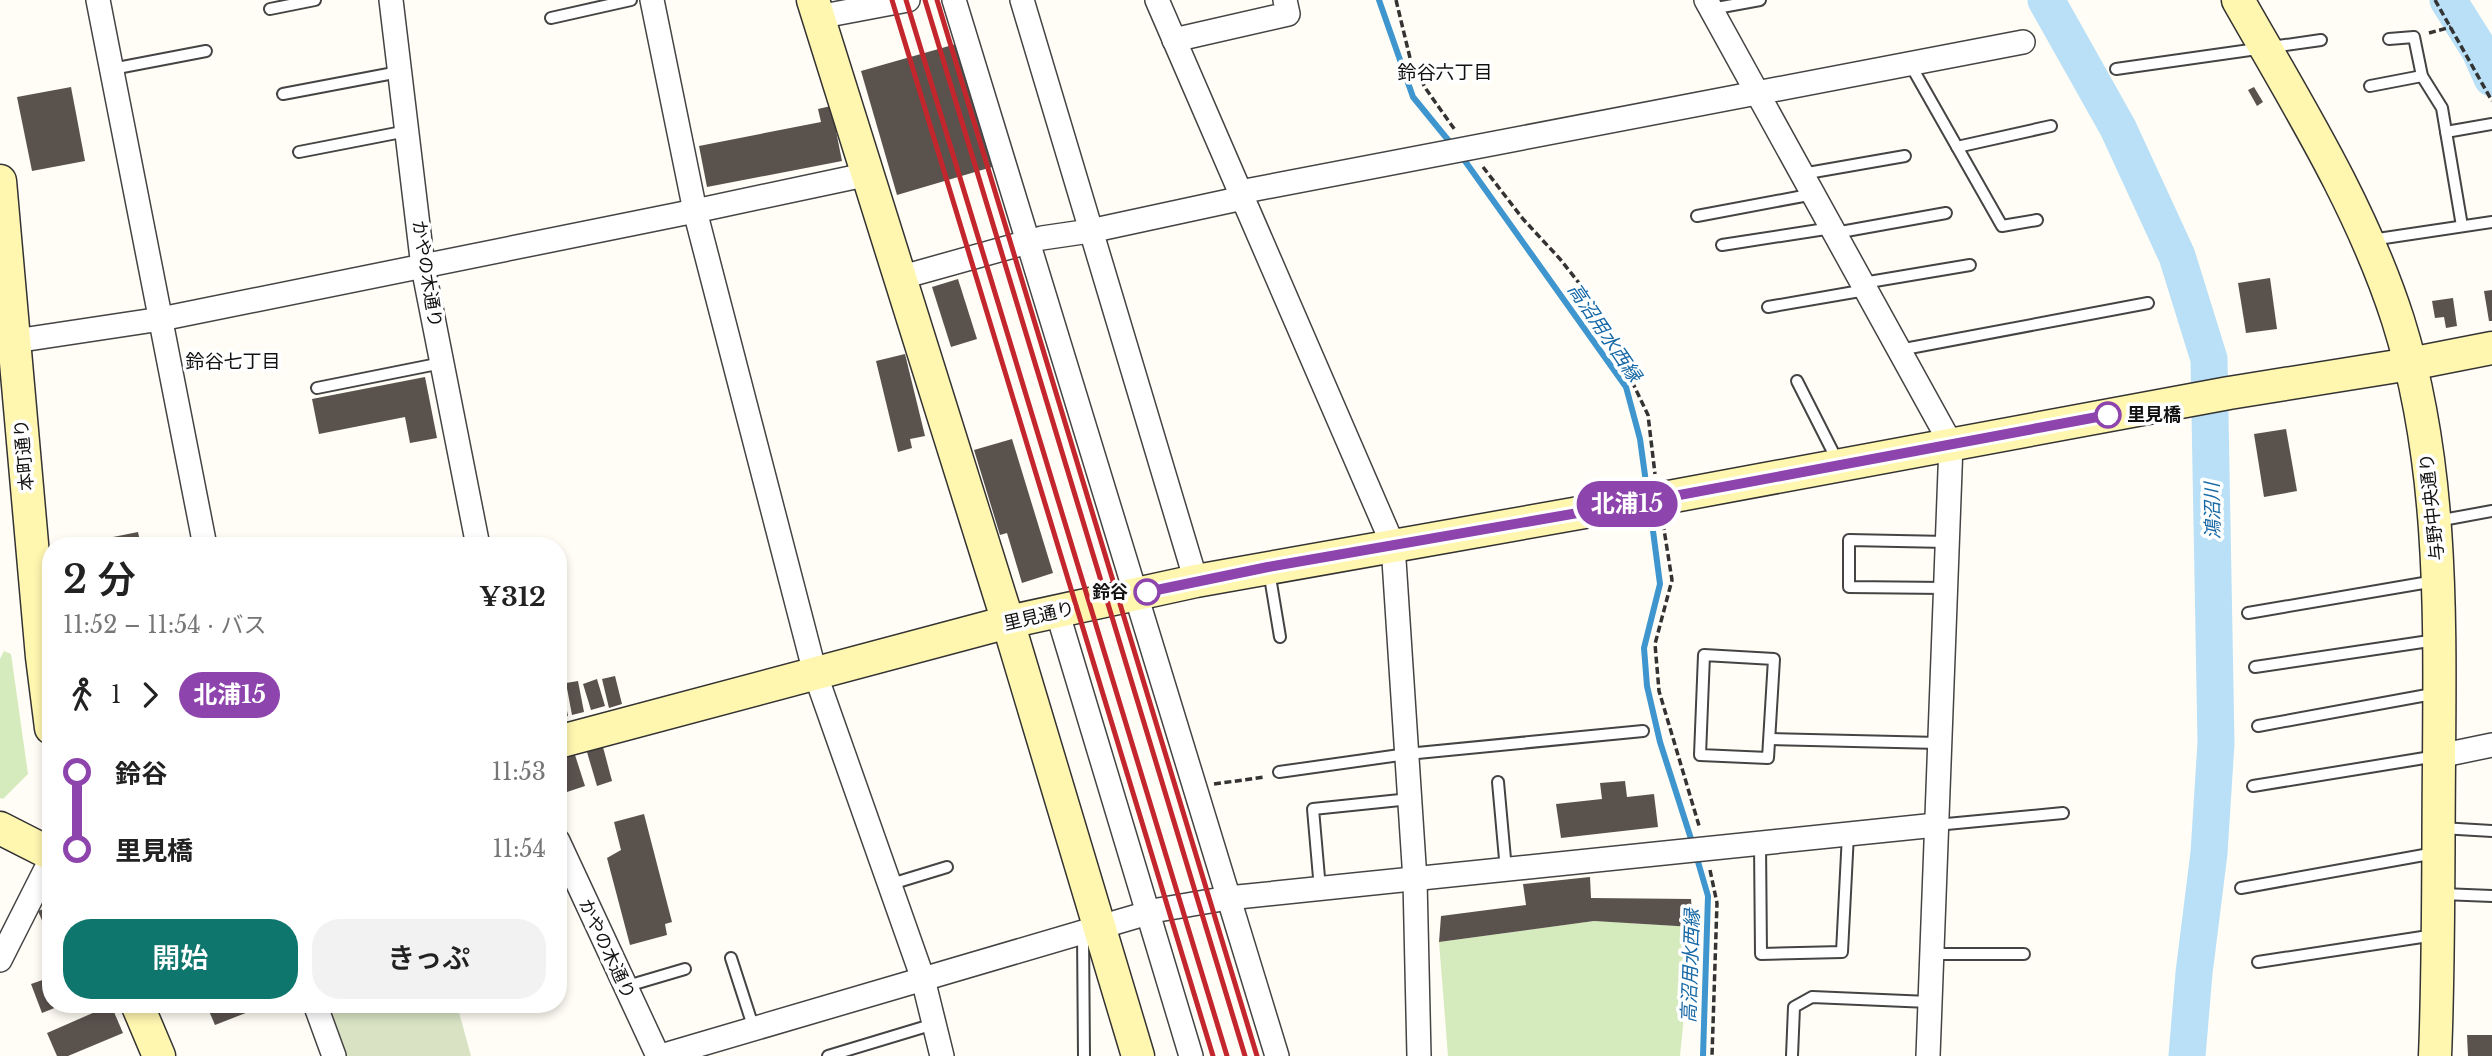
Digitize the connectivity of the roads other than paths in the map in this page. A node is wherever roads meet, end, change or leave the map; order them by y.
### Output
1 (98, 0) edge
2 (315, 0) edge
3 (391, 0) edge
4 (631, 0) edge
5 (652, 0) edge
6 (908, 0) edge
7 (954, 0) edge
8 (1022, 0) edge
9 (1157, 0) edge
10 (1285, 0) edge
11 (1760, 0) edge
12 (2238, 0) edge
13 (1709, 4) edge
14 (816, 8) edge
15 (270, 9) dead end
16 (551, 18) dead end
17 (2389, 38) dead end
18 (1174, 40) junction
19 (2321, 40) dead end
20 (2022, 42) dead end
21 (2264, 46) junction
22 (206, 51) dead end
23 (1910, 64) junction
24 (112, 69) junction
25 (2116, 69) dead end
26 (400, 72) junction
27 (2422, 76) junction
28 (2370, 86) dead end
29 (1758, 93) junction
30 (283, 94) dead end
31 (2492, 124) edge
32 (2051, 126) dead end
33 (407, 131) junction
34 (2446, 132) junction
35 (1957, 147) junction
36 (299, 152) dead end
37 (1905, 156) dead end
38 (869, 174) junction
39 (1802, 174) junction
40 (0, 181) edge
41 (1814, 194) junction
42 (1241, 195) junction
43 (695, 211) junction
44 (1946, 213) dead end
45 (1697, 216) dead end
46 (2037, 220) dead end
47 (2492, 222) edge
48 (2462, 226) junction
49 (1833, 230) junction
50 (1090, 231) junction
51 (2368, 240) junction
52 (1028, 242) junction
53 (1723, 245) dead end
54 (1970, 265) dead end
55 (423, 267) junction
56 (4, 272) edge
57 (899, 278) junction
58 (1864, 287) junction
59 (2148, 303) dead end
60 (1768, 307) dead end
61 (161, 319) junction
62 (15, 341) junction
63 (2492, 348) edge
64 (1899, 350) junction
65 (442, 363) junction
66 (2410, 364) junction
67 (1797, 381) dead end
68 (317, 388) dead end
69 (1951, 444) junction
70 (1840, 465) junction
71 (2492, 511) edge
72 (2435, 521) junction
73 (203, 537) edge
74 (476, 537) edge
75 (1947, 542) junction
76 (1393, 545) junction
77 (1268, 567) junction
78 (1196, 581) junction
79 (2439, 581) junction
80 (1945, 588) junction
81 (1136, 594) junction
82 (1057, 611) junction
83 (2248, 614) dead end
84 (1008, 622) junction
85 (1280, 637) dead end
86 (2439, 639) junction
87 (42, 657) edge
88 (2255, 667) dead end
89 (815, 673) junction
90 (2439, 693) junction
91 (2258, 726) dead end
92 (1643, 731) dead end
93 (1770, 739) junction
94 (567, 740) edge
95 (1939, 743) junction
96 (2492, 745) edge
97 (1407, 754) junction
98 (2439, 755) junction
99 (1279, 772) road end
100 (1498, 782) dead end
101 (2253, 786) dead end
102 (1410, 799) junction
103 (2063, 813) dead end
104 (1936, 825) junction
105 (0, 828) edge
106 (2492, 831) edge
107 (1848, 834) junction
108 (2438, 840) junction
109 (1760, 843) junction
110 (42, 851) edge
111 (567, 861) edge
112 (947, 867) dead end
113 (1506, 870) junction
114 (42, 874) edge
115 (1415, 880) junction
116 (888, 885) junction
117 (2241, 888) dead end
118 (1320, 889) junction
119 (2438, 894) junction
120 (2492, 896) edge
121 (1228, 898) junction
122 (1150, 913) junction
123 (1091, 929) junction
124 (2438, 934) junction
125 (1931, 954) junction
126 (2024, 954) dead end
127 (731, 958) dead end
128 (0, 960) edge
129 (2258, 962) dead end
130 (685, 969) dead end
131 (923, 979) junction
132 (624, 986) junction
133 (1930, 1002) junction
134 (141, 1013) edge
135 (318, 1013) edge
136 (934, 1024) junction
137 (754, 1029) junction
138 (159, 1056) edge
139 (334, 1056) edge
140 (660, 1056) edge
141 (828, 1056) edge
142 (942, 1056) edge
143 (1084, 1056) edge
144 (1138, 1056) edge
145 (1191, 1056) edge
146 (1277, 1056) edge
147 (1419, 1056) edge
148 (1792, 1056) edge
149 (1927, 1056) edge
150 (2435, 1056) edge

1 - 24 street
2 - 15 lane
3 - 26 street, かやの木通り
4 - 16 lane
5 - 43 street
6 - 14 street
7 - 52 street
8 - 50 street
9 - 18 street
10 - 18 street
11 - 13 lane
12 - 21 street, 与野中央通り
13 - 29 street
14 - 38 street
17 - 27 lane
18 - 42 street
19 - 21 lane
20 - 23 street
21 - 25 lane
21 - 51 street, 与野中央通り
22 - 24 lane
23 - 29 street
23 - 35 lane
24 - 61 street
26 - 30 lane
26 - 33 street, かやの木通り
27 - 28 lane
27 - 34 lane
29 - 39 street
29 - 42 street
31 - 34 lane
32 - 35 lane
33 - 36 lane
33 - 55 street, かやの木通り
34 - 48 lane
35 - 46 lane
37 - 39 lane
38 - 43 street
38 - 57 street
39 - 41 street
40 - 56 street, 本町通り
41 - 45 lane
41 - 49 street
42 - 50 street
42 - 76 street
43 - 55 street
43 - 89 street
44 - 49 lane
47 - 48 lane
48 - 51 lane
49 - 53 lane
49 - 58 street
50 - 52 street
50 - 78 street
51 - 66 street, 与野中央通り
52 - 57 street
52 - 81 street
54 - 58 lane
55 - 61 street
55 - 65 street, かやの木通り
56 - 62 street, 本町通り
57 - 84 street
58 - 60 lane
58 - 64 street
59 - 64 lane
61 - 62 street
61 - 73 street
62 - 87 street, 本町通り
63 - 66 street
64 - 69 street
65 - 68 lane
65 - 74 street, かやの木通り
66 - 69 street, 里見通り
66 - 72 street, 与野中央通り
67 - 70 lane
69 - 70 street, 里見通り
69 - 75 street
70 - 76 street, 里見通り
71 - 72 lane
72 - 79 street, 与野中央通り
75 - 80 street
75 - 80 lane
76 - 77 street, 里見通り
76 - 97 street
77 - 78 street, 里見通り
77 - 85 lane
78 - 81 street, 里見通り
79 - 83 lane
79 - 86 street, 与野中央通り
80 - 95 street
81 - 82 street, 里見通り
81 - 121 street
82 - 84 street, 里見通り
82 - 122 street
84 - 89 street, 里見通り
84 - 123 street
86 - 88 lane
86 - 90 street, 与野中央通り
89 - 94 street, 里見通り
89 - 116 street
90 - 91 lane
90 - 98 street, 与野中央通り
92 - 97 lane
93 - 93 lane
93 - 95 lane
95 - 104 street
96 - 98 street
97 - 99 lane
97 - 102 street
98 - 101 lane
98 - 108 street, 与野中央通り
100 - 113 lane
102 - 115 street
102 - 118 lane
103 - 104 lane
104 - 107 street
104 - 125 street
105 - 110 street
106 - 108 lane
107 - 109 street
107 - 109 lane
108 - 117 lane
108 - 119 street, 与野中央通り
109 - 113 street
111 - 132 street, かやの木通り
112 - 116 lane
113 - 115 street
114 - 128 street
115 - 118 street
115 - 147 street
116 - 131 street
118 - 121 street
119 - 120 lane
119 - 124 street, 与野中央通り
121 - 122 street
121 - 146 street
122 - 123 street
122 - 145 street
123 - 131 street
123 - 143 lane
123 - 144 street
124 - 129 lane
124 - 150 street, 与野中央通り
125 - 126 lane
125 - 133 street
127 - 137 lane
130 - 132 lane
131 - 136 street
131 - 137 street
132 - 140 street, かやの木通り
133 - 148 lane
133 - 149 street
134 - 138 street
135 - 139 street
136 - 141 lane
136 - 142 street
137 - 140 street

